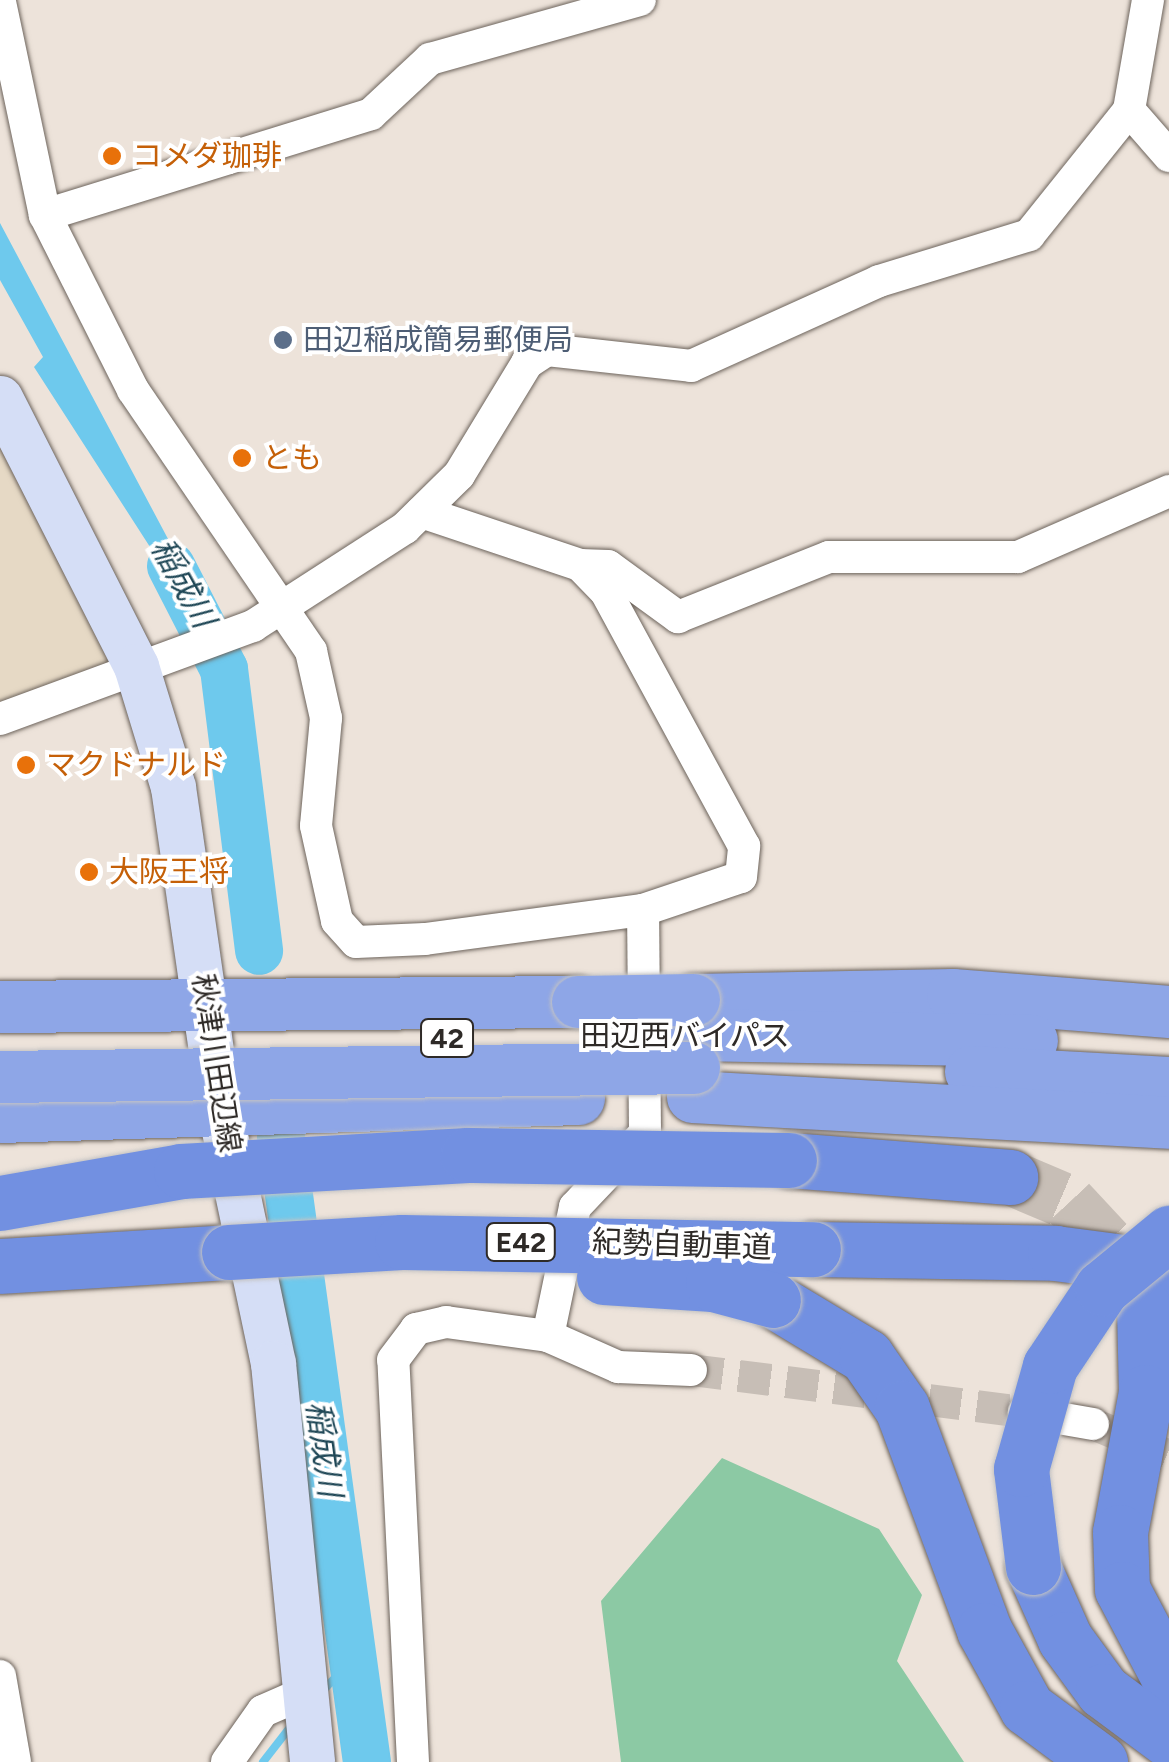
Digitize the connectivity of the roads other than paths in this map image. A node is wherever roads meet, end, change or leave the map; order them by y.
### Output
1 (640, 0) edge
2 (1148, 0) edge
3 (0, 2) edge
4 (1130, 110) junction
5 (1169, 156) edge
6 (46, 215) junction
7 (0, 398) edge
8 (1169, 490) edge
9 (422, 512) junction
10 (580, 565) junction
11 (284, 606) junction
12 (136, 666) junction
13 (0, 719) edge
14 (643, 910) junction
15 (0, 1007) edge
16 (1169, 1012) edge
17 (0, 1044) edge
18 (1169, 1049) edge
19 (694, 1050) junction
20 (211, 1056) junction
21 (0, 1077) edge
22 (1169, 1083) edge
23 (144, 1109) junction
24 (0, 1117) edge
25 (1169, 1123) edge
26 (0, 1138) edge
27 (1010, 1177) tunnel mouth
28 (0, 1203) edge
29 (229, 1252) junction
30 (0, 1266) edge
31 (1152, 1267) edge
32 (548, 1336) junction
33 (691, 1370) tunnel mouth
34 (1016, 1411) tunnel mouth
35 (1093, 1424) tunnel mouth
36 (0, 1676) edge
37 (1169, 1678) edge
38 (302, 1694) junction
39 (1169, 1740) edge
40 (15, 1762) edge
41 (227, 1762) edge
42 (312, 1762) edge
43 (412, 1762) edge
44 (1100, 1762) edge

1 - 6 street
2 - 4 street
3 - 6 street
4 - 5 street
4 - 9 street
6 - 11 street
7 - 12 main road, 秋津川田辺線
8 - 10 street
9 - 10 street
9 - 11 street
10 - 14 street
11 - 12 street
11 - 14 street
12 - 13 street
12 - 20 main road, 秋津川田辺線
14 - 32 street
15 - 20 highway, 42
16 - 19 highway, 42
17 - 20 highway, 42
18 - 19 highway, 田辺西バイパス / 42
19 - 20 highway, 田辺西バイパス / 42
19 - 20 highway, 42
19 - 20 highway, 42, bridge
19 - 22 highway, 田辺西バイパス / 42
19 - 25 highway, 42
20 - 21 highway, 42, bridge
20 - 23 highway, 42
20 - 38 main road, 秋津川田辺線
23 - 24 highway, 42
23 - 26 street
27 - 28 highway, bridge
29 - 30 highway, 紀勢自動車道 / E42
29 - 31 highway, 紀勢自動車道 / E42, bridge
29 - 44 highway, bridge
31 - 37 highway
31 - 39 highway, bridge
32 - 33 street
32 - 43 street
34 - 35 street
36 - 40 street
38 - 41 street
38 - 42 main road, 秋津川田辺線

